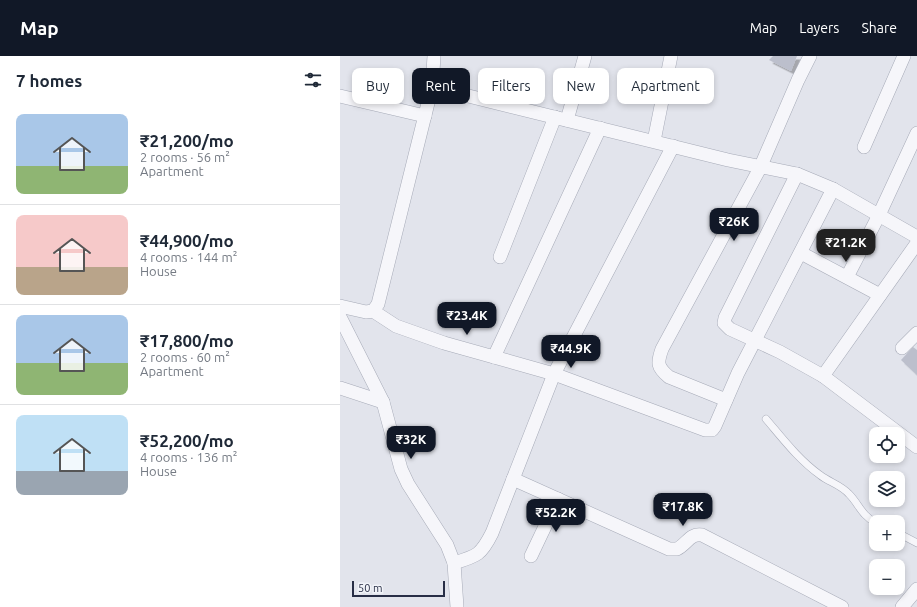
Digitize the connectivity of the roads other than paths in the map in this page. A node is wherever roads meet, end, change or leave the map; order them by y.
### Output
1 (434, 56) edge
2 (585, 56) edge
3 (671, 56) edge
4 (810, 56) edge
5 (904, 56) edge
6 (433, 68) edge
7 (340, 96) edge
8 (470, 96) edge
9 (428, 104) edge
10 (425, 116) junction
11 (561, 118) junction
12 (600, 128) junction
13 (917, 133) edge
14 (654, 141) junction
15 (672, 146) junction
16 (864, 147) dead end
17 (760, 168) junction
18 (797, 174) junction
19 (833, 189) junction
20 (879, 215) junction
21 (917, 237) edge
22 (917, 243) edge
23 (801, 253) junction
24 (500, 257) dead end
25 (848, 277) junction
26 (880, 295) junction
27 (340, 306) edge
28 (373, 311) junction
29 (340, 317) edge
30 (917, 333) edge
31 (755, 341) junction
32 (902, 348) dead end
33 (494, 357) junction
34 (554, 374) junction
35 (823, 376) junction
36 (340, 388) edge
37 (726, 400) junction
38 (383, 402) junction
39 (766, 419) dead end
40 (917, 448) edge
41 (513, 480) junction
42 (558, 498) junction
43 (869, 519) edge
44 (905, 537) edge
45 (917, 543) edge
46 (531, 556) dead end
47 (454, 563) junction
48 (917, 588) edge
49 (457, 607) edge
50 (842, 607) edge
51 (902, 607) edge

1 - 6 street
2 - 11 street
3 - 14 street
4 - 17 street
5 - 16 street
7 - 10 street
8 - 11 street
9 - 10 street
10 - 28 street
11 - 12 street
11 - 24 street
12 - 14 street
12 - 33 street
13 - 20 street
14 - 15 street
15 - 17 street
15 - 34 street
17 - 18 street
17 - 37 street
18 - 19 street
18 - 31 street
19 - 20 street
19 - 23 street
20 - 21 street
20 - 25 street
22 - 26 street
23 - 25 street
23 - 31 street
25 - 26 street
26 - 35 street
27 - 28 street
28 - 33 street
29 - 38 street
30 - 32 street
31 - 35 street
31 - 37 street
33 - 34 street
34 - 37 street
34 - 41 street
35 - 40 street
36 - 38 street
38 - 47 street
39 - 43 lane
41 - 42 street
41 - 47 street
42 - 46 street
42 - 50 street
44 - 45 lane
47 - 49 street
48 - 51 street

